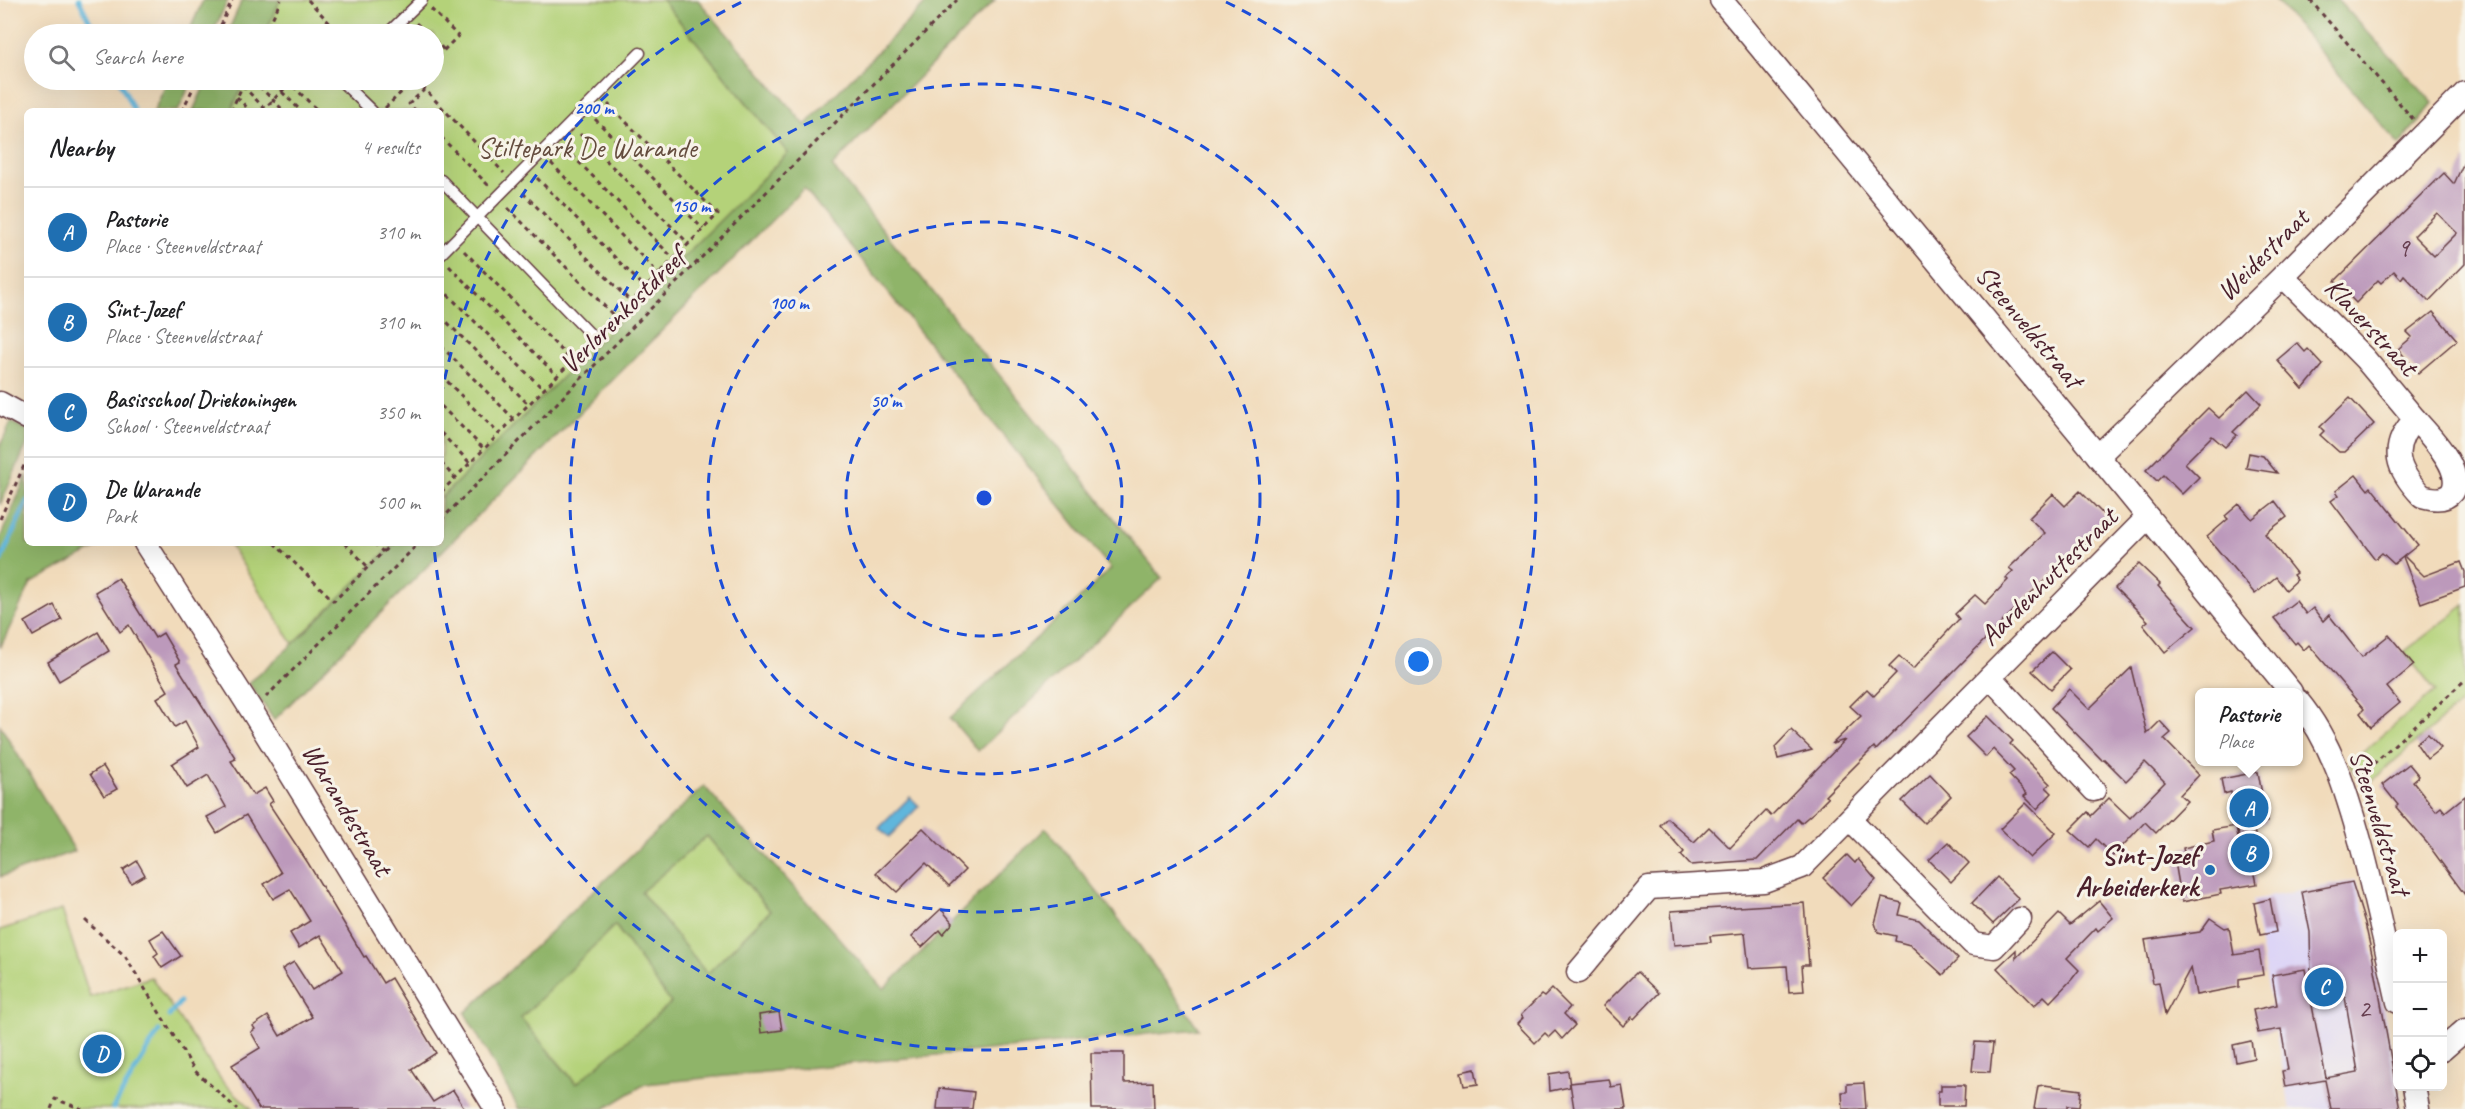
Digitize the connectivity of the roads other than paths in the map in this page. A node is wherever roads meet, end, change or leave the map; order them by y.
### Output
1 (422, 0) edge
2 (1721, 0) edge
3 (397, 24) edge
4 (640, 53) dead end
5 (351, 90) edge
6 (2465, 93) edge
7 (369, 108) edge
8 (444, 183) edge
9 (478, 217) junction
10 (444, 253) edge
11 (2283, 276) junction
12 (595, 339) road end
13 (2415, 419) dead end
14 (2098, 456) junction
15 (2148, 517) junction
16 (151, 546) edge
17 (1990, 677) junction
18 (2287, 688) edge
19 (2303, 708) edge
20 (2094, 790) dead end
21 (1850, 819) junction
22 (2020, 919) dead end
23 (1578, 972) dead end
24 (2393, 983) edge
25 (2465, 1030) edge
26 (2447, 1046) edge
27 (496, 1109) edge

1 - 3 lane
2 - 14 street, Steenveldstraat
4 - 9 lane
5 - 7 lane
6 - 11 street, Weidestraat
8 - 9 lane
9 - 10 lane
9 - 12 lane
11 - 13 street, Klaverstraat
11 - 14 street, Weidestraat
14 - 15 street, Steenveldstraat
15 - 17 street, Aardenhuttestraat
15 - 18 street, Steenveldstraat
16 - 27 street, Warandestraat
17 - 20 street, Aardenhuttestraat
17 - 21 street, Aardenhuttestraat
19 - 24 street, Steenveldstraat
21 - 22 street
21 - 23 street, Aardenhuttestraat
25 - 26 street

